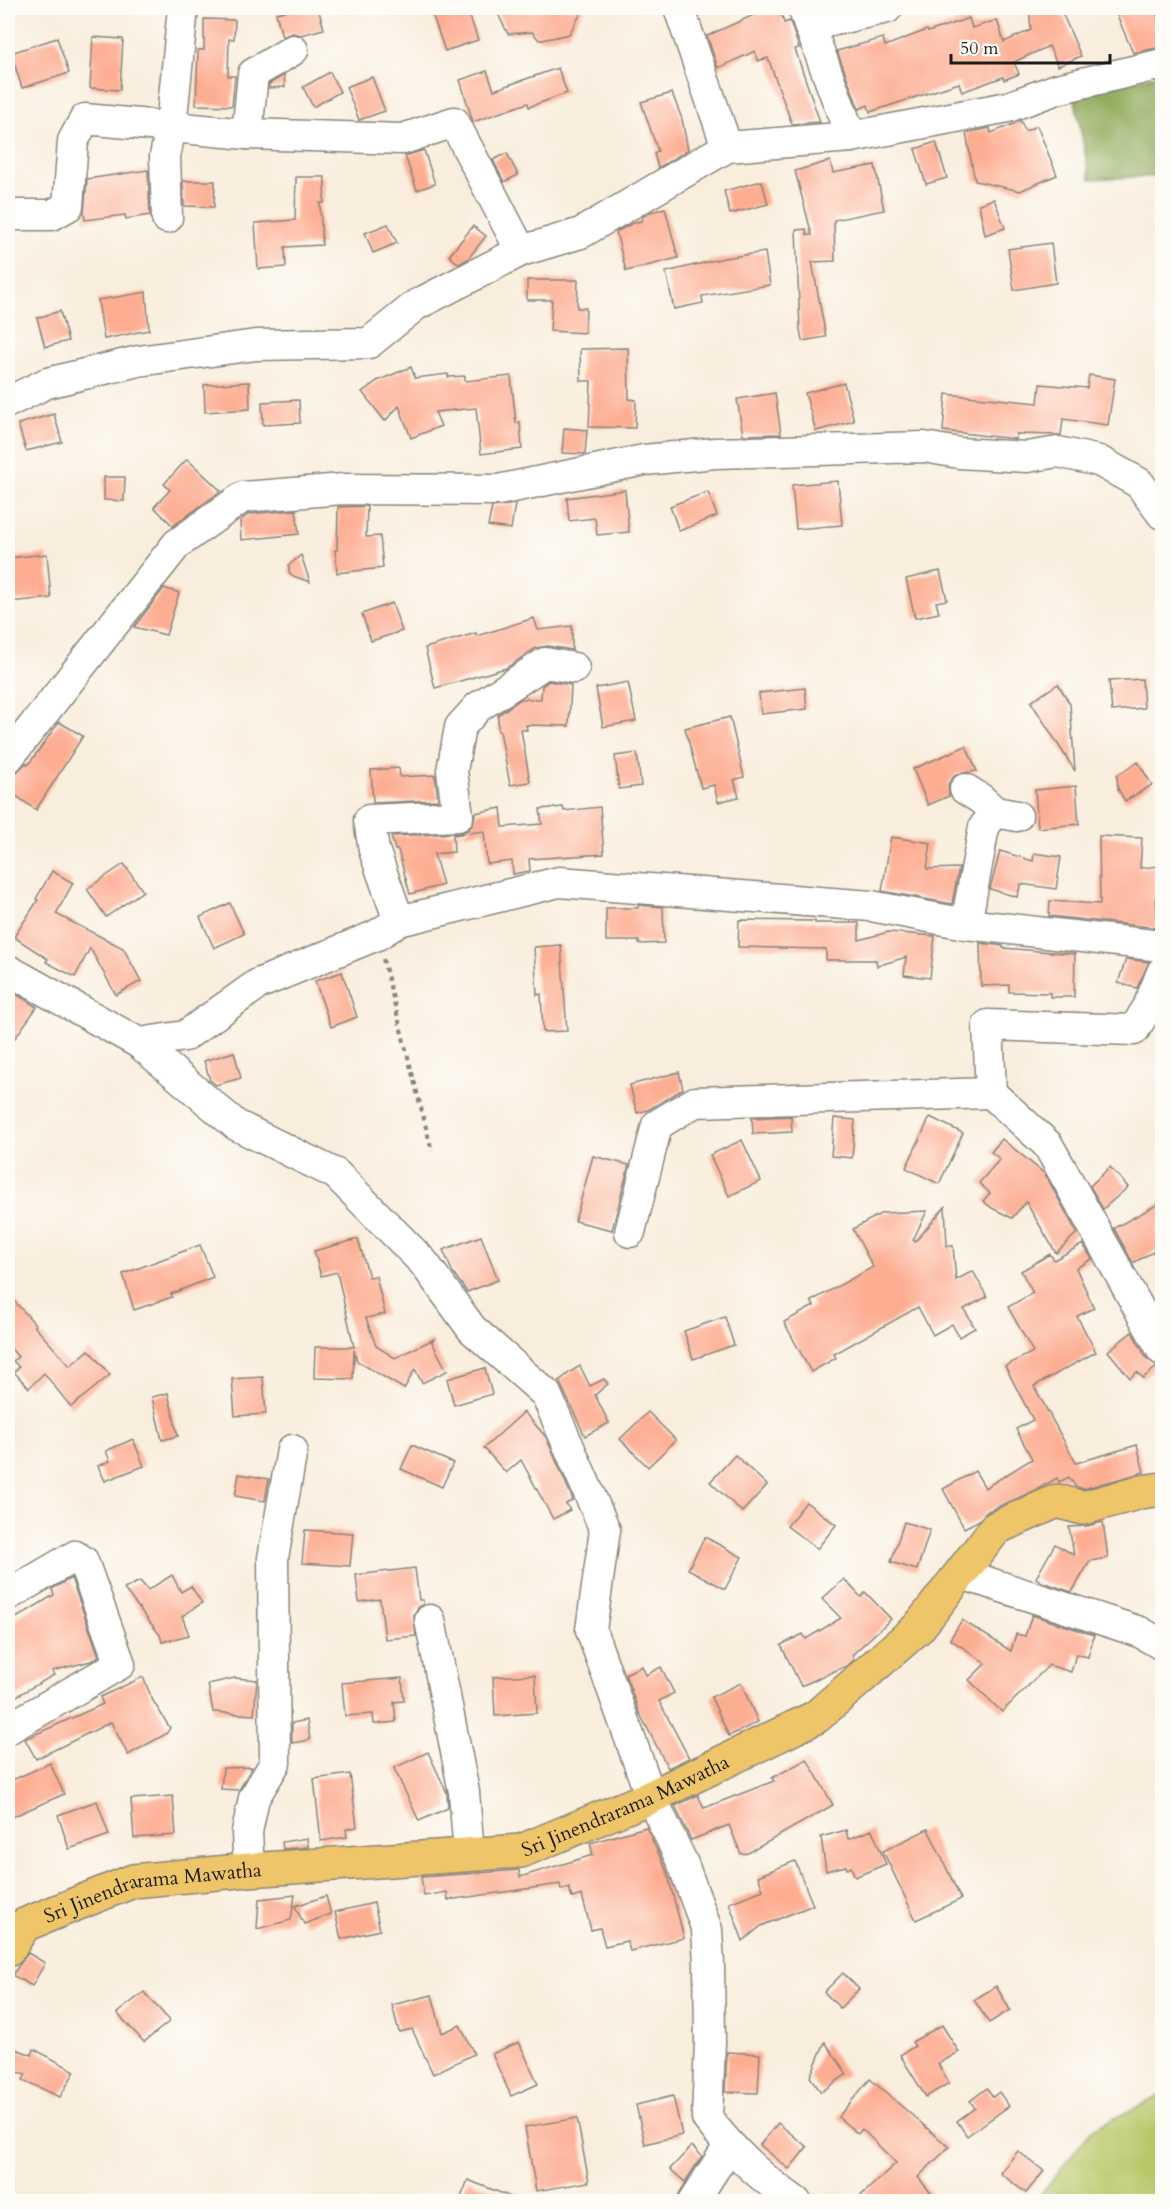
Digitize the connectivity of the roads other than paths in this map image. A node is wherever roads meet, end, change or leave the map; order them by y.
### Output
1 (183, 8) edge
2 (678, 8) edge
3 (887, 8) edge
4 (806, 17) edge
5 (293, 50) dead end
6 (1162, 63) edge
7 (171, 127) junction
8 (247, 134) junction
9 (851, 137) junction
10 (727, 147) junction
11 (8, 215) edge
12 (167, 218) dead end
13 (521, 251) junction
14 (8, 402) edge
15 (1162, 514) edge
16 (574, 668) dead end
17 (8, 758) edge
18 (965, 789) dead end
19 (966, 924) junction
20 (388, 928) junction
21 (1162, 946) edge
22 (8, 970) edge
23 (1162, 972) edge
24 (140, 1043) junction
25 (992, 1093) junction
26 (630, 1232) dead end
27 (1162, 1350) edge
28 (292, 1450) dead end
29 (1162, 1489) edge
30 (962, 1574) junction
31 (8, 1595) edge
32 (430, 1620) dead end
33 (1162, 1645) edge
34 (8, 1729) edge
35 (651, 1797) junction
36 (470, 1855) junction
37 (249, 1870) junction
38 (8, 1950) edge
39 (729, 2146) junction
40 (693, 2202) edge
41 (796, 2202) edge

1 - 7 street
2 - 10 street
3 - 4 street
4 - 9 street
5 - 8 street
6 - 9 street
7 - 8 street
7 - 11 street
7 - 12 street
8 - 13 street
9 - 10 street
10 - 13 street
13 - 14 street
15 - 17 street
16 - 20 street
18 - 19 street
19 - 20 street
19 - 21 street
20 - 24 street
22 - 24 street
23 - 25 street
24 - 35 street
25 - 26 street
25 - 27 street
28 - 37 street
29 - 30 main road, Sri Jinendrarama Mawatha
30 - 33 street
30 - 35 main road, Sri Jinendrarama Mawatha
31 - 34 street
32 - 36 street
35 - 36 main road, Sri Jinendrarama Mawatha
35 - 39 street
36 - 37 main road, Sri Jinendrarama Mawatha
37 - 38 main road, Sri Jinendrarama Mawatha
39 - 40 street
39 - 41 street

